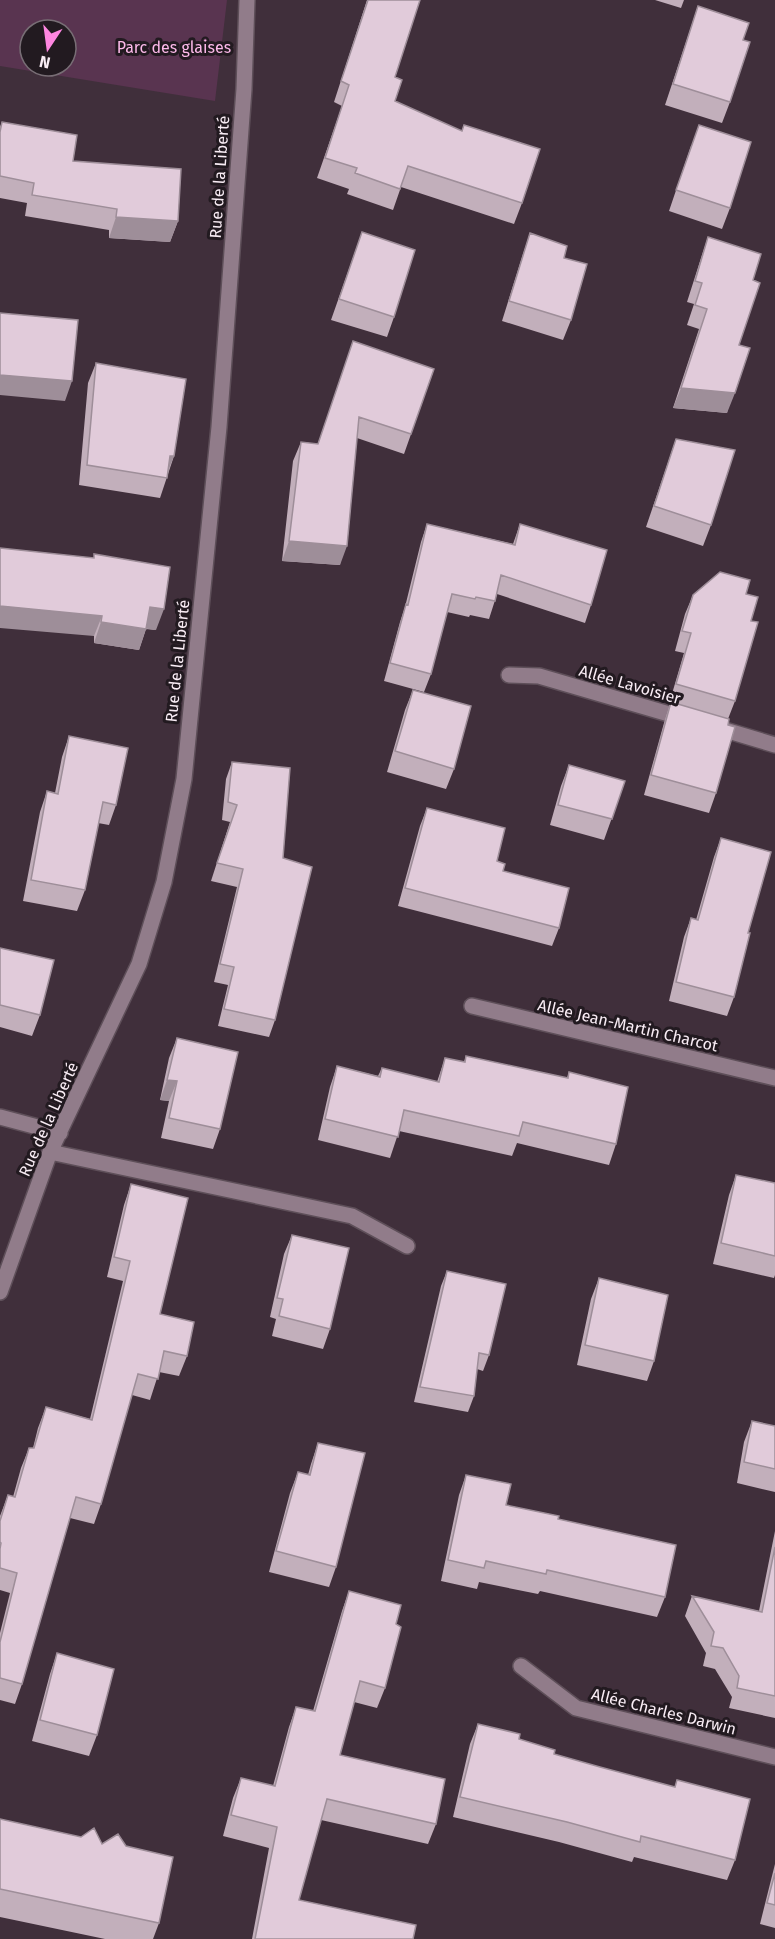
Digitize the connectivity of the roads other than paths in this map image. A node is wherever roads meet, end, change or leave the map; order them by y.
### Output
1 (247, 0) edge
2 (509, 675) dead end
3 (775, 745) edge
4 (472, 1006) dead end
5 (775, 1078) edge
6 (0, 1118) edge
7 (60, 1133) junction
8 (50, 1152) junction
9 (407, 1246) dead end
10 (0, 1292) edge
11 (521, 1666) dead end
12 (775, 1757) edge

1 - 7 street, Rue de la Liberté
2 - 3 street, Allée Lavoisier
4 - 5 street, Allée Jean-Martin Charcot
6 - 7 street
7 - 8 street, Rue de la Liberté
8 - 9 street
8 - 10 street, Rue de la Liberté
11 - 12 street, Allée Charles Darwin

